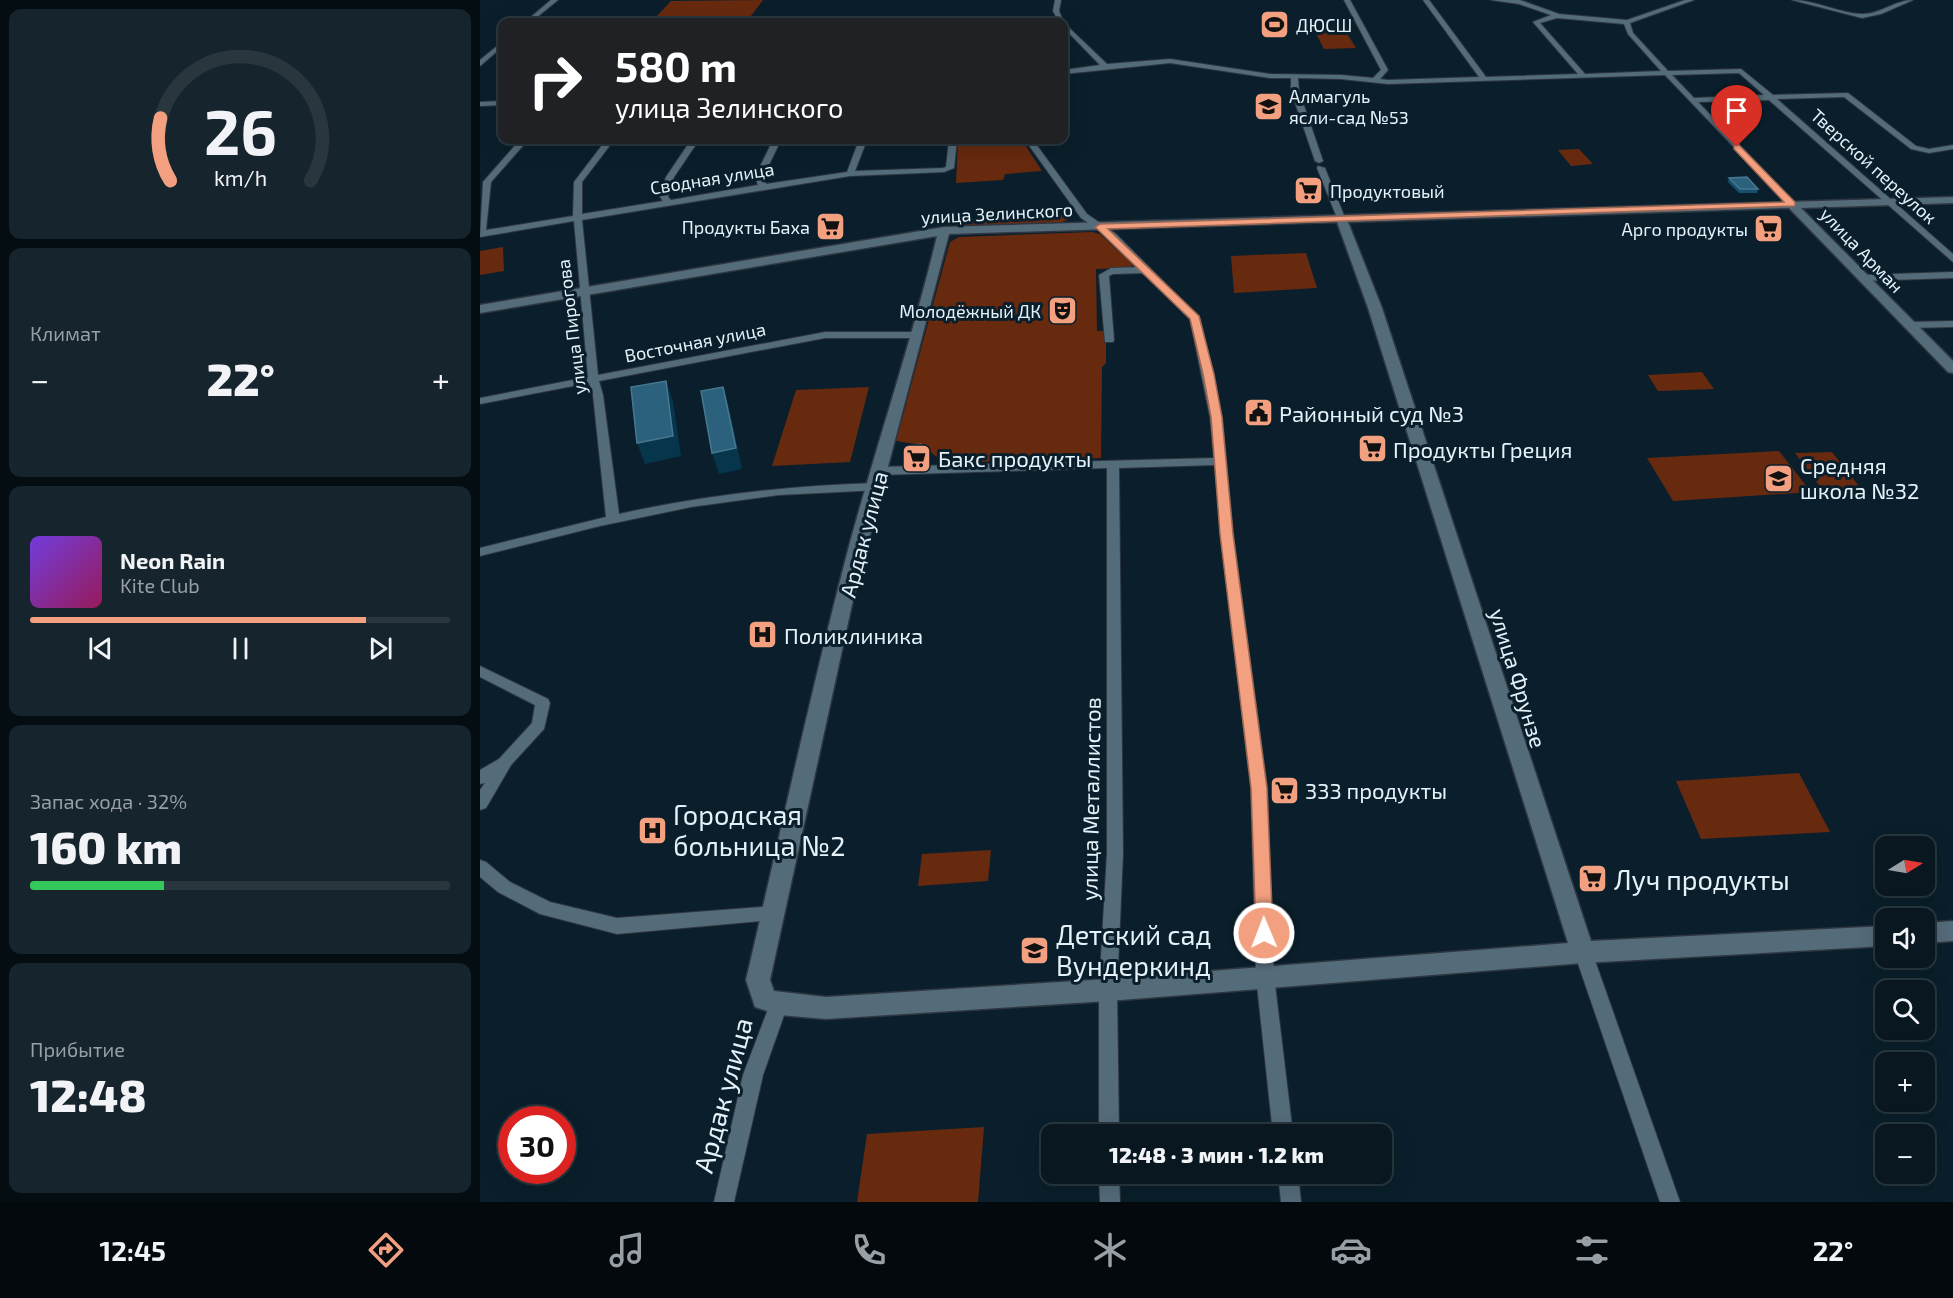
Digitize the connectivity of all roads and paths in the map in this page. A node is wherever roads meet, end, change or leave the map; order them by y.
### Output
1 (555, 0) edge
2 (1058, 0) edge
3 (1347, 0) edge
4 (1426, 0) edge
5 (1494, 0) edge
6 (1691, 0) edge
7 (1795, 0) edge
8 (1910, 0) edge
9 (1558, 16) junction
10 (533, 18) edge
11 (1060, 18) edge
12 (1627, 22) junction
13 (1068, 29) edge
14 (498, 48) edge
15 (480, 64) edge
16 (1105, 66) junction
17 (1068, 71) edge
18 (1667, 74) junction
19 (1294, 77) junction
20 (1584, 77) junction
21 (1375, 80) junction
22 (1485, 80) junction
23 (1772, 98) junction
24 (1691, 100) junction
25 (498, 103) edge
26 (480, 104) edge
27 (520, 144) edge
28 (607, 144) edge
29 (692, 144) edge
30 (775, 144) edge
31 (861, 144) edge
32 (953, 144) edge
33 (1032, 144) edge
34 (1953, 147) edge
35 (850, 174) junction
36 (763, 187) junction
37 (1953, 200) edge
38 (668, 201) junction
39 (1890, 202) junction
40 (1791, 204) junction
41 (577, 218) junction
42 (1341, 218) junction
43 (1100, 227) junction
44 (944, 231) junction
45 (481, 234) edge
46 (1953, 259) edge
47 (1146, 270) junction
48 (1953, 275) edge
49 (1862, 278) junction
50 (584, 290) junction
51 (480, 309) edge
52 (1953, 324) edge
53 (1908, 325) junction
54 (917, 335) junction
55 (1109, 340) dead end
56 (1953, 369) edge
57 (593, 378) junction
58 (480, 400) edge
59 (1220, 461) junction
60 (1113, 465) junction
61 (877, 479) junction
62 (613, 520) junction
63 (480, 552) edge
64 (480, 671) edge
65 (506, 761) junction
66 (480, 778) edge
67 (480, 804) edge
68 (480, 867) edge
69 (773, 913) junction
70 (1953, 931) edge
71 (1935, 932) edge
72 (1875, 937) edge
73 (1583, 952) junction
74 (1265, 976) junction
75 (1108, 990) junction
76 (779, 1004) junction
77 (1109, 1124) edge
78 (1282, 1124) edge
79 (1109, 1184) edge
80 (1289, 1184) edge
81 (724, 1202) edge
82 (1110, 1202) edge
83 (1291, 1202) edge
84 (1670, 1202) edge

1 - 10 street
2 - 11 street
3 - 21 street
4 - 22 street
5 - 9 street
6 - 12 street
7 - 8 street
9 - 12 street
9 - 20 street
12 - 18 street, улица Арман
13 - 16 street
14 - 15 street
16 - 17 street, Тверской переулок
16 - 19 street, Тверской переулок
18 - 20 street, Тверской переулок
18 - 23 street, Тверской переулок
18 - 24 street, улица Арман
19 - 21 street, Тверской переулок
19 - 42 street, улица Фрунзе
20 - 22 street, Тверской переулок
21 - 22 street, Тверской переулок
23 - 24 street, Тверской переулок
23 - 34 street, Тверской переулок
23 - 39 street, Тверской переулок
24 - 40 street, улица Арман
25 - 26 street
27 - 45 street
28 - 41 street, улица Пирогова
29 - 38 street
30 - 36 street
31 - 35 street
32 - 35 street, Сводная улица
33 - 43 street
35 - 36 street, Сводная улица
36 - 38 street, Сводная улица
37 - 39 street, улица Зелинского
38 - 41 street, Сводная улица
39 - 40 street, улица Зелинского
39 - 46 street, Тверской переулок
40 - 42 street, улица Зелинского
40 - 49 street, улица Арман
41 - 45 street, Сводная улица
41 - 50 street, улица Пирогова
42 - 43 street, улица Зелинского
42 - 73 street, улица Фрунзе
43 - 44 street, улица Зелинского
43 - 47 street
44 - 50 street, улица Зелинского
44 - 54 street, Ардак улица
47 - 55 street
47 - 59 street
48 - 49 street
49 - 53 street, улица Арман
50 - 51 street, улица Зелинского
50 - 57 street, улица Пирогова
52 - 53 street
53 - 56 street, улица Арман
54 - 57 street, Восточная улица
54 - 61 street, Ардак улица
57 - 58 street, Восточная улица
57 - 62 street, улица Пирогова
59 - 60 street
59 - 74 street
60 - 61 street
60 - 75 street, улица Металлистов
61 - 62 street
61 - 69 street, Ардак улица
62 - 63 street
64 - 65 street
65 - 66 street
65 - 67 street
68 - 69 street
69 - 76 street, Ардак улица
70 - 71 street
72 - 73 street
73 - 74 street
73 - 84 street, улица Фрунзе
74 - 75 street
74 - 78 street
75 - 76 street
75 - 77 street, улица Металлистов
76 - 81 street, Ардак улица
79 - 82 street
80 - 83 street

